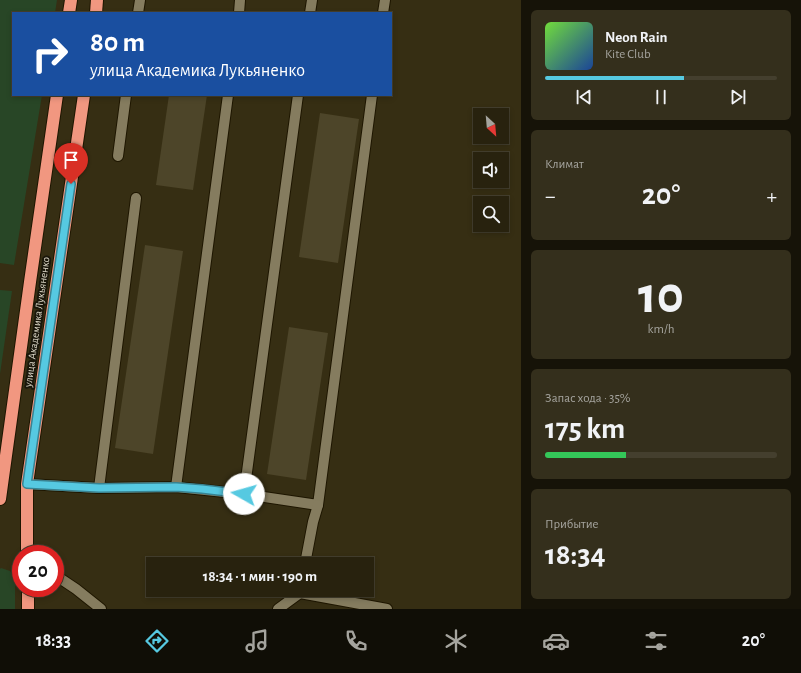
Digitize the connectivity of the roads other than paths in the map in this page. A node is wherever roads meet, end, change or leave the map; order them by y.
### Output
1 (71, 0) edge
2 (98, 0) edge
3 (140, 0) edge
4 (240, 0) edge
5 (312, 0) edge
6 (385, 0) edge
7 (69, 12) edge
8 (96, 12) edge
9 (138, 12) edge
10 (239, 12) edge
11 (310, 12) edge
12 (383, 12) edge
13 (57, 96) edge
14 (84, 96) edge
15 (126, 96) edge
16 (228, 96) edge
17 (298, 96) edge
18 (372, 96) edge
19 (118, 156) dead end
20 (136, 198) dead end
21 (27, 484) junction
22 (176, 487) junction
23 (99, 488) junction
24 (244, 494) junction
25 (0, 499) edge
26 (318, 505) junction
27 (27, 545) edge
28 (306, 557) edge
29 (64, 581) edge
30 (28, 597) edge
31 (294, 597) edge
32 (326, 597) edge
33 (28, 609) edge
34 (101, 609) edge
35 (278, 609) edge
36 (387, 609) edge

1 - 7 highway
2 - 8 highway
3 - 9 lane
4 - 10 lane
5 - 11 lane
6 - 12 lane
13 - 25 highway, улица Академика Лукьяненко
14 - 21 highway, улица Академика Лукьяненко
15 - 19 lane
16 - 22 lane
17 - 24 lane
18 - 26 lane
20 - 23 lane
21 - 23 lane
21 - 27 highway, улица Академика Лукьяненко
22 - 23 lane
22 - 24 lane
24 - 26 lane
26 - 28 lane
29 - 34 lane
30 - 33 highway
31 - 35 lane
32 - 36 lane

